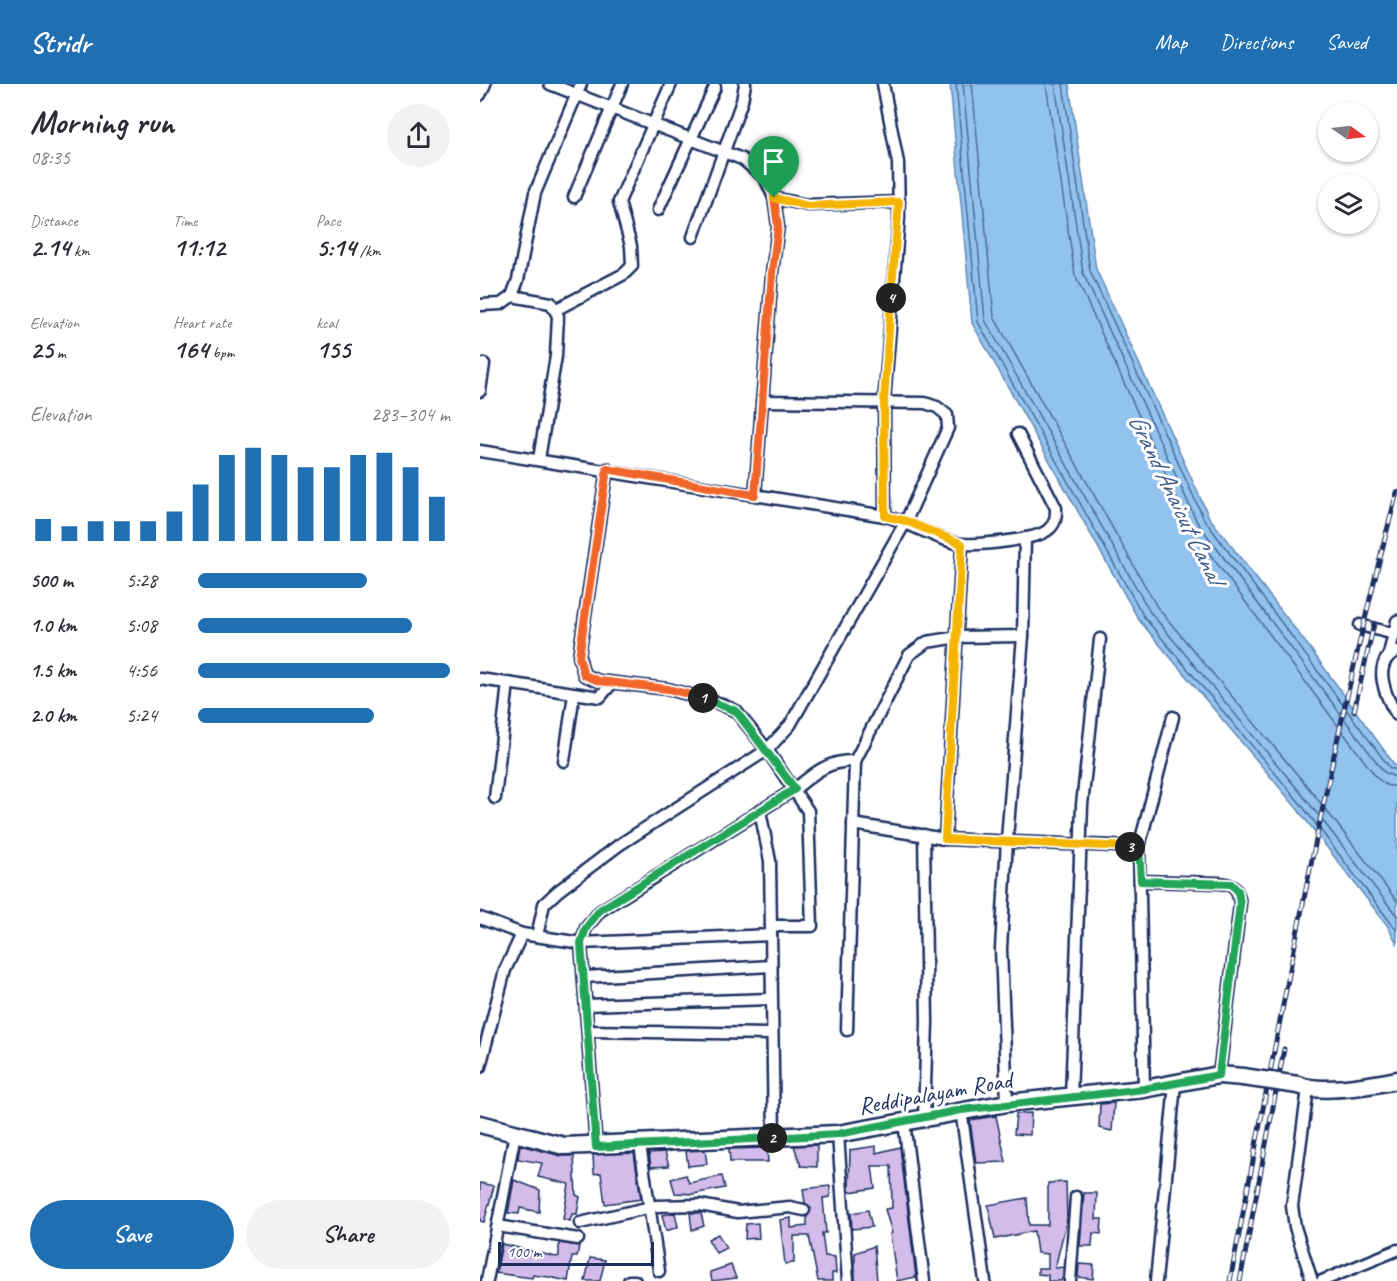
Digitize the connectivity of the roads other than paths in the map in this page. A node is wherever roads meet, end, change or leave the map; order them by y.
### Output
1 (485, 84) edge
2 (550, 84) edge
3 (622, 84) edge
4 (671, 84) edge
5 (745, 84) edge
6 (883, 84) edge
7 (715, 87) dead end
8 (579, 89) edge
9 (480, 95) edge
10 (611, 108) junction
11 (652, 124) junction
12 (692, 140) junction
13 (723, 152) junction
14 (574, 196) dead end
15 (774, 198) junction
16 (899, 202) junction
17 (658, 210) dead end
18 (693, 237) dead end
19 (512, 296) junction
20 (480, 305) edge
21 (555, 310) junction
22 (484, 364) dead end
23 (480, 391) edge
24 (762, 401) junction
25 (884, 402) junction
26 (1018, 434) dead end
27 (480, 451) edge
28 (539, 459) junction
29 (607, 469) junction
30 (755, 495) junction
31 (885, 516) junction
32 (906, 521) junction
33 (1025, 538) junction
34 (962, 544) junction
35 (1397, 621) edge
36 (1360, 625) dead end
37 (1394, 634) junction
38 (1023, 636) junction
39 (958, 637) junction
40 (1100, 639) dead end
41 (1393, 653) edge
42 (480, 679) edge
43 (508, 683) junction
44 (612, 683) junction
45 (574, 694) junction
46 (1397, 715) edge
47 (1173, 717) dead end
48 (767, 750) junction
49 (564, 761) dead end
50 (855, 761) junction
51 (795, 789) junction
52 (495, 798) dead end
53 (760, 811) junction
54 (853, 824) junction
55 (924, 835) junction
56 (945, 839) junction
57 (1007, 840) junction
58 (1080, 843) junction
59 (1139, 847) junction
60 (1141, 881) junction
61 (480, 918) edge
62 (771, 930) junction
63 (522, 934) junction
64 (537, 936) junction
65 (581, 943) junction
66 (771, 966) junction
67 (585, 976) junction
68 (771, 999) junction
69 (586, 1005) junction
70 (847, 1030) dead end
71 (588, 1031) junction
72 (771, 1034) junction
73 (480, 1067) edge
74 (1219, 1075) junction
75 (1397, 1080) edge
76 (1174, 1084) junction
77 (1303, 1087) junction
78 (1144, 1089) junction
79 (1071, 1097) junction
80 (1007, 1103) junction
81 (961, 1110) junction
82 (924, 1118) junction
83 (904, 1122) junction
84 (480, 1124) edge
85 (515, 1133) junction
86 (838, 1134) junction
87 (774, 1138) junction
88 (640, 1145) junction
89 (596, 1147) junction
90 (1076, 1197) dead end
91 (650, 1207) junction
92 (804, 1210) dead end
93 (580, 1223) dead end
94 (498, 1226) junction
95 (578, 1239) dead end
96 (1397, 1250) edge
97 (659, 1271) dead end
98 (486, 1274) edge
99 (630, 1281) edge
100 (635, 1281) edge
101 (848, 1281) edge
102 (924, 1281) edge
103 (985, 1281) edge
104 (1070, 1281) edge
105 (1156, 1281) edge
106 (1312, 1281) edge
107 (1322, 1281) edge

1 - 9 street
2 - 8 street
3 - 10 street
4 - 11 street
5 - 13 street
6 - 16 street
7 - 12 street
8 - 10 street
8 - 19 street
10 - 11 street
10 - 14 street
11 - 12 street
11 - 21 street
12 - 13 street
12 - 17 street
13 - 15 street
13 - 18 street
15 - 16 street
15 - 24 street
16 - 25 street
19 - 20 street
19 - 21 street
21 - 28 street
22 - 23 street
24 - 25 street
24 - 30 street
25 - 31 street
25 - 32 street
26 - 33 street
27 - 28 street
28 - 29 street
29 - 30 street
29 - 44 street
30 - 31 street
31 - 32 street
32 - 34 street
32 - 48 street
33 - 34 street
33 - 38 street
34 - 39 street
35 - 37 street
36 - 37 street
37 - 41 street
38 - 39 street
38 - 57 street
39 - 50 street
39 - 56 street
40 - 58 street
41 - 46 street
42 - 43 street
43 - 45 street
43 - 52 street
44 - 45 street
44 - 48 street
45 - 49 street
47 - 59 street
48 - 51 street
48 - 64 street
50 - 51 street
50 - 54 street
51 - 53 street
51 - 62 street
53 - 62 street
53 - 65 street
54 - 55 street
54 - 70 street
55 - 56 street
55 - 82 street
56 - 57 street
57 - 58 street
57 - 80 street
58 - 59 street
58 - 79 street
59 - 60 street
60 - 74 street
60 - 78 street
61 - 63 street
62 - 65 street
62 - 66 street
63 - 64 street
63 - 73 street
64 - 65 street
65 - 67 street
66 - 67 street
66 - 68 street
67 - 69 street
68 - 69 street
68 - 72 street
69 - 71 street
71 - 72 street
71 - 89 street
72 - 87 street
74 - 76 street, Reddipalayam Road
74 - 77 street, Reddipalayam Road, bridge
75 - 77 street, Reddipalayam Road
76 - 78 street, Reddipalayam Road
76 - 105 street
77 - 106 street
78 - 79 street, Reddipalayam Road
79 - 80 street, Reddipalayam Road
80 - 81 street, Reddipalayam Road
81 - 82 street, Reddipalayam Road
81 - 103 street
82 - 83 street, Reddipalayam Road
83 - 86 street, Reddipalayam Road
83 - 102 street
84 - 85 street, Reddipalayam Road
85 - 89 street, Reddipalayam Road
85 - 94 street
86 - 87 street, Reddipalayam Road
86 - 101 street
87 - 88 street, Reddipalayam Road
88 - 89 street, Reddipalayam Road
88 - 91 street
90 - 104 street
91 - 92 street
91 - 93 street
91 - 97 street
94 - 95 street
94 - 98 street
96 - 107 street
99 - 100 street

